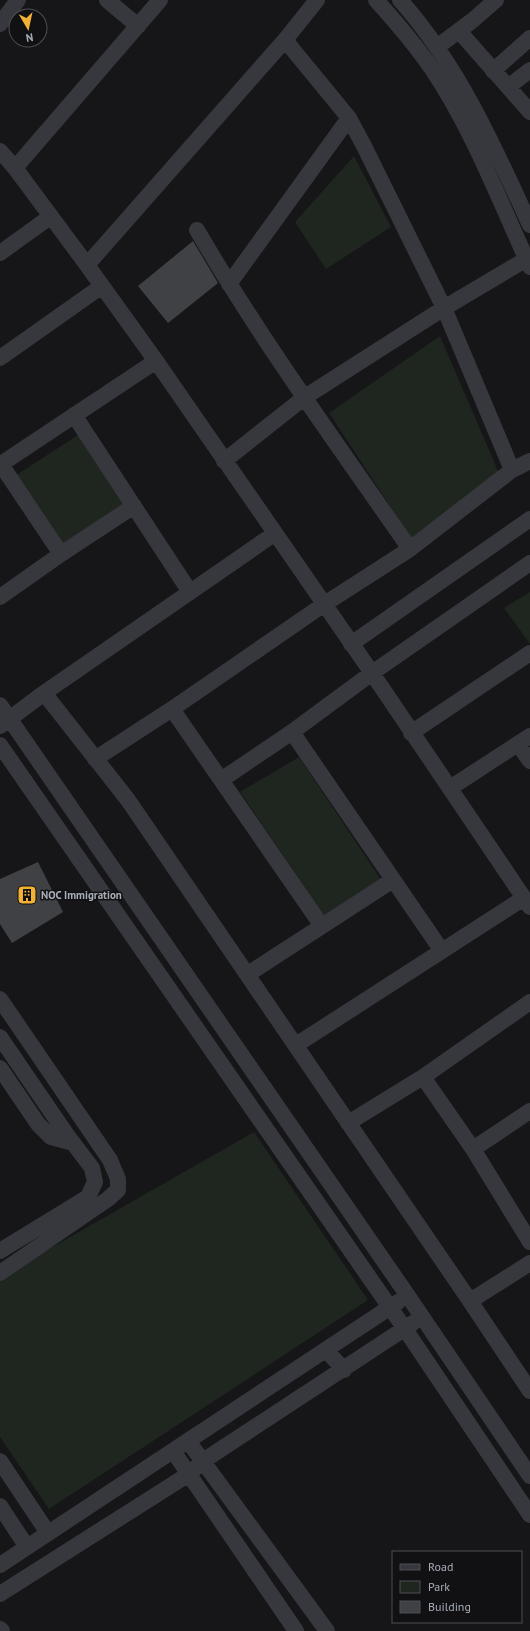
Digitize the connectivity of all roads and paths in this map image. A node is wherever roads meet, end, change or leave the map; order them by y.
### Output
1 (18, 0) edge
2 (107, 0) edge
3 (160, 0) edge
4 (317, 0) edge
5 (376, 0) edge
6 (400, 0) edge
7 (496, 0) edge
8 (0, 24) edge
9 (138, 26) junction
10 (458, 31) junction
11 (530, 38) edge
12 (285, 40) junction
13 (437, 47) junction
14 (530, 70) edge
15 (494, 71) junction
16 (508, 87) junction
17 (530, 112) edge
18 (350, 118) junction
19 (0, 151) edge
20 (15, 168) junction
21 (50, 217) junction
22 (530, 224) edge
23 (197, 230) dead end
24 (0, 253) edge
25 (529, 261) edge
26 (87, 265) junction
27 (229, 284) junction
28 (102, 286) junction
29 (444, 308) junction
30 (0, 358) edge
31 (156, 361) junction
32 (305, 397) junction
33 (74, 415) junction
34 (530, 461) edge
35 (224, 462) junction
36 (0, 464) edge
37 (512, 470) junction
38 (134, 506) junction
39 (530, 519) edge
40 (274, 534) junction
41 (410, 548) junction
42 (61, 554) junction
43 (530, 563) edge
44 (190, 592) junction
45 (0, 597) edge
46 (323, 605) junction
47 (351, 644) junction
48 (530, 653) edge
49 (372, 673) junction
50 (44, 693) junction
51 (0, 705) edge
52 (172, 709) junction
53 (5, 723) edge
54 (292, 732) junction
55 (411, 733) junction
56 (524, 740) edge
57 (0, 745) edge
58 (95, 759) junction
59 (530, 761) edge
60 (221, 780) junction
61 (450, 788) junction
62 (393, 880) junction
63 (527, 903) edge
64 (322, 926) junction
65 (442, 951) junction
66 (248, 974) junction
67 (0, 999) edge
68 (530, 1002) edge
69 (0, 1037) edge
70 (296, 1045) junction
71 (0, 1068) edge
72 (423, 1077) junction
73 (530, 1111) edge
74 (348, 1123) junction
75 (73, 1143) junction
76 (472, 1149) junction
77 (95, 1182) junction
78 (118, 1190) junction
79 (530, 1242) edge
80 (0, 1251) edge
81 (530, 1263) edge
82 (0, 1273) edge
83 (408, 1296) junction
84 (470, 1301) junction
85 (390, 1308) junction
86 (422, 1317) junction
87 (405, 1329) junction
88 (326, 1350) junction
89 (344, 1370) junction
90 (525, 1373) edge
91 (530, 1391) edge
92 (188, 1441) junction
93 (173, 1451) junction
94 (0, 1461) edge
95 (203, 1461) junction
96 (189, 1474) junction
97 (530, 1476) edge
98 (0, 1506) edge
99 (530, 1514) edge
100 (48, 1533) junction
101 (27, 1547) junction
102 (275, 1560) junction
103 (0, 1565) edge
104 (258, 1575) junction
105 (0, 1594) edge
106 (296, 1631) edge
107 (327, 1631) edge

1 - 8 street
2 - 9 street
3 - 9 street
4 - 12 street
5 - 25 street
6 - 13 street
7 - 10 street
9 - 20 street
10 - 13 street
10 - 15 street
11 - 15 street
12 - 18 street
12 - 26 street
13 - 22 street
14 - 16 street
15 - 16 street
16 - 17 street
18 - 27 street
18 - 29 street
19 - 20 street
20 - 21 street
21 - 24 street
21 - 26 street
23 - 27 street
25 - 29 street
26 - 28 street
27 - 32 street
28 - 30 street
28 - 31 street
29 - 32 street
29 - 37 street
31 - 33 street
31 - 35 street
32 - 35 street
32 - 41 street
33 - 36 street
33 - 38 street
34 - 37 street
35 - 40 street
36 - 42 street
37 - 41 street
38 - 42 street
38 - 44 street
39 - 47 street
40 - 44 street
40 - 46 street
41 - 46 street
42 - 45 street
43 - 49 street
44 - 50 street
46 - 47 street
46 - 52 street
47 - 49 street
48 - 55 street
49 - 54 street
49 - 55 street
50 - 53 street
50 - 58 street
51 - 53 street
52 - 58 street
52 - 60 street
53 - 83 street
54 - 60 street
54 - 62 street
55 - 61 street
56 - 59 street
56 - 61 street
57 - 85 street
58 - 66 street
60 - 64 street
61 - 63 street
62 - 64 street
62 - 65 street
63 - 65 street
64 - 66 street
65 - 70 street
66 - 70 street
67 - 78 street
68 - 72 street
69 - 75 street
70 - 74 street
71 - 75 street
72 - 74 street
72 - 76 street
73 - 76 street
74 - 84 street
75 - 77 street
76 - 79 street
77 - 78 street
77 - 80 street
78 - 82 street
81 - 84 street
83 - 85 street
83 - 86 street
84 - 90 street
85 - 87 street
85 - 88 street
86 - 87 street
86 - 97 street
87 - 89 street
87 - 99 street
88 - 89 street
88 - 92 street
89 - 95 street
90 - 91 street
92 - 93 street
92 - 95 street
93 - 96 street
93 - 100 street
94 - 100 street
95 - 96 street
95 - 102 street
96 - 104 street
96 - 105 street
98 - 101 street
100 - 101 street
101 - 103 street
102 - 104 street
102 - 107 street
104 - 106 street

